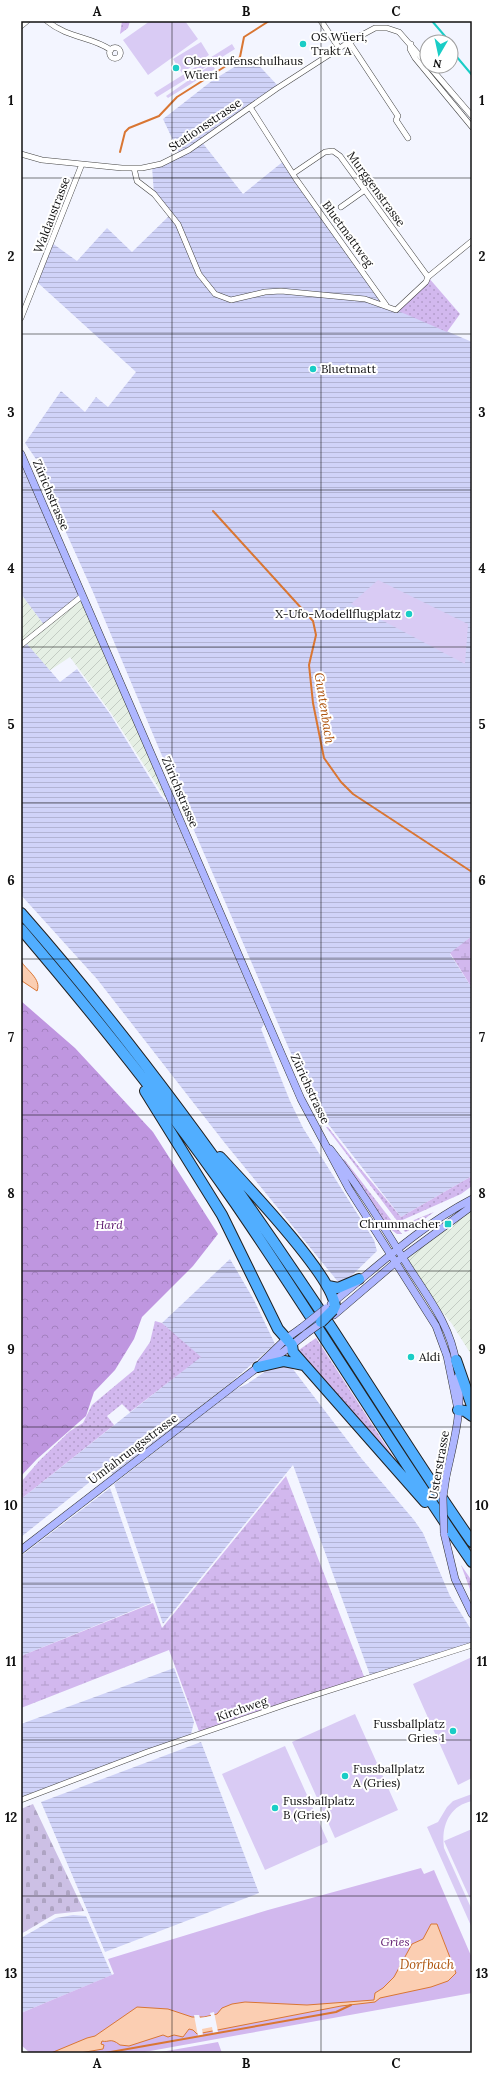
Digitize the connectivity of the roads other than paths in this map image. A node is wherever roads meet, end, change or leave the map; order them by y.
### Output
1 (27, 21) edge
2 (47, 21) edge
3 (321, 21) edge
4 (21, 26) edge
5 (349, 42) junction
6 (411, 44) junction
7 (339, 48) junction
8 (111, 50) dead end
9 (419, 54) edge
10 (436, 74) edge
11 (250, 107) junction
12 (472, 116) edge
13 (472, 127) edge
14 (408, 138) dead end
15 (21, 154) edge
16 (82, 164) junction
17 (134, 168) junction
18 (294, 173) junction
19 (365, 190) junction
20 (341, 207) dead end
21 (472, 241) edge
22 (428, 278) junction
23 (386, 305) junction
24 (21, 318) edge
25 (21, 454) edge
26 (82, 596) junction
27 (21, 645) edge
28 (21, 913) edge
29 (21, 929) edge
30 (118, 1046) junction
31 (184, 1117) junction
32 (321, 1138) junction
33 (472, 1199) edge
34 (472, 1206) edge
35 (398, 1249) junction
36 (391, 1254) junction
37 (403, 1258) junction
38 (396, 1262) junction
39 (359, 1279) junction
40 (328, 1286) junction
41 (332, 1308) junction
42 (321, 1322) joint
43 (289, 1342) junction
44 (456, 1360) junction
45 (304, 1365) junction
46 (258, 1367) junction
47 (472, 1406) edge
48 (458, 1410) junction
49 (472, 1416) edge
50 (452, 1534) junction
51 (472, 1542) edge
52 (21, 1550) edge
53 (472, 1562) edge
54 (472, 1614) edge
55 (472, 1645) edge
56 (21, 1800) edge

1 - 4 street
2 - 8 street
3 - 7 street
5 - 6 street, Stationsstrasse
5 - 7 street, Stationsstrasse
5 - 14 street
6 - 9 street
6 - 13 street
7 - 11 street, Stationsstrasse
10 - 12 street
11 - 17 street, Stationsstrasse
11 - 18 street, Bluetmattweg
15 - 16 street, Stationsstrasse
16 - 17 street, Stationsstrasse
16 - 24 street, Waldaustrasse
17 - 23 street
18 - 19 street, Murggenstrasse
18 - 23 street, Bluetmattweg
19 - 20 street
19 - 22 street, Murggenstrasse
21 - 22 street
22 - 23 street
25 - 26 main road, Zürichstrasse
26 - 27 street
26 - 32 main road, Zürichstrasse
28 - 31 highway
29 - 30 highway
30 - 43 highway
30 - 50 highway
31 - 40 highway
31 - 51 highway
32 - 35 main road, Zürichstrasse
32 - 36 main road, Zürichstrasse
33 - 35 main road, Umfahrungsstrasse
34 - 37 main road, Umfahrungsstrasse
35 - 36 main road, Umfahrungsstrasse
35 - 37 main road, Zürichstrasse
36 - 38 main road, Zürichstrasse
36 - 39 main road, Umfahrungsstrasse
37 - 38 main road, Umfahrungsstrasse
37 - 44 main road, Usterstrasse
38 - 41 main road, Umfahrungsstrasse
38 - 48 main road, Usterstrasse
39 - 40 highway
39 - 41 main road, Umfahrungsstrasse
40 - 41 highway
41 - 42 highway, bridge
41 - 43 main road, Umfahrungsstrasse, bridge
42 - 43 main road, Umfahrungsstrasse, bridge
43 - 45 highway
43 - 46 main road, Umfahrungsstrasse
44 - 47 highway
44 - 48 main road, Usterstrasse
45 - 46 highway
45 - 50 highway
46 - 52 main road, Umfahrungsstrasse
48 - 49 highway
48 - 54 main road, Usterstrasse, bridge
50 - 53 highway
55 - 56 street, Kirchweg

